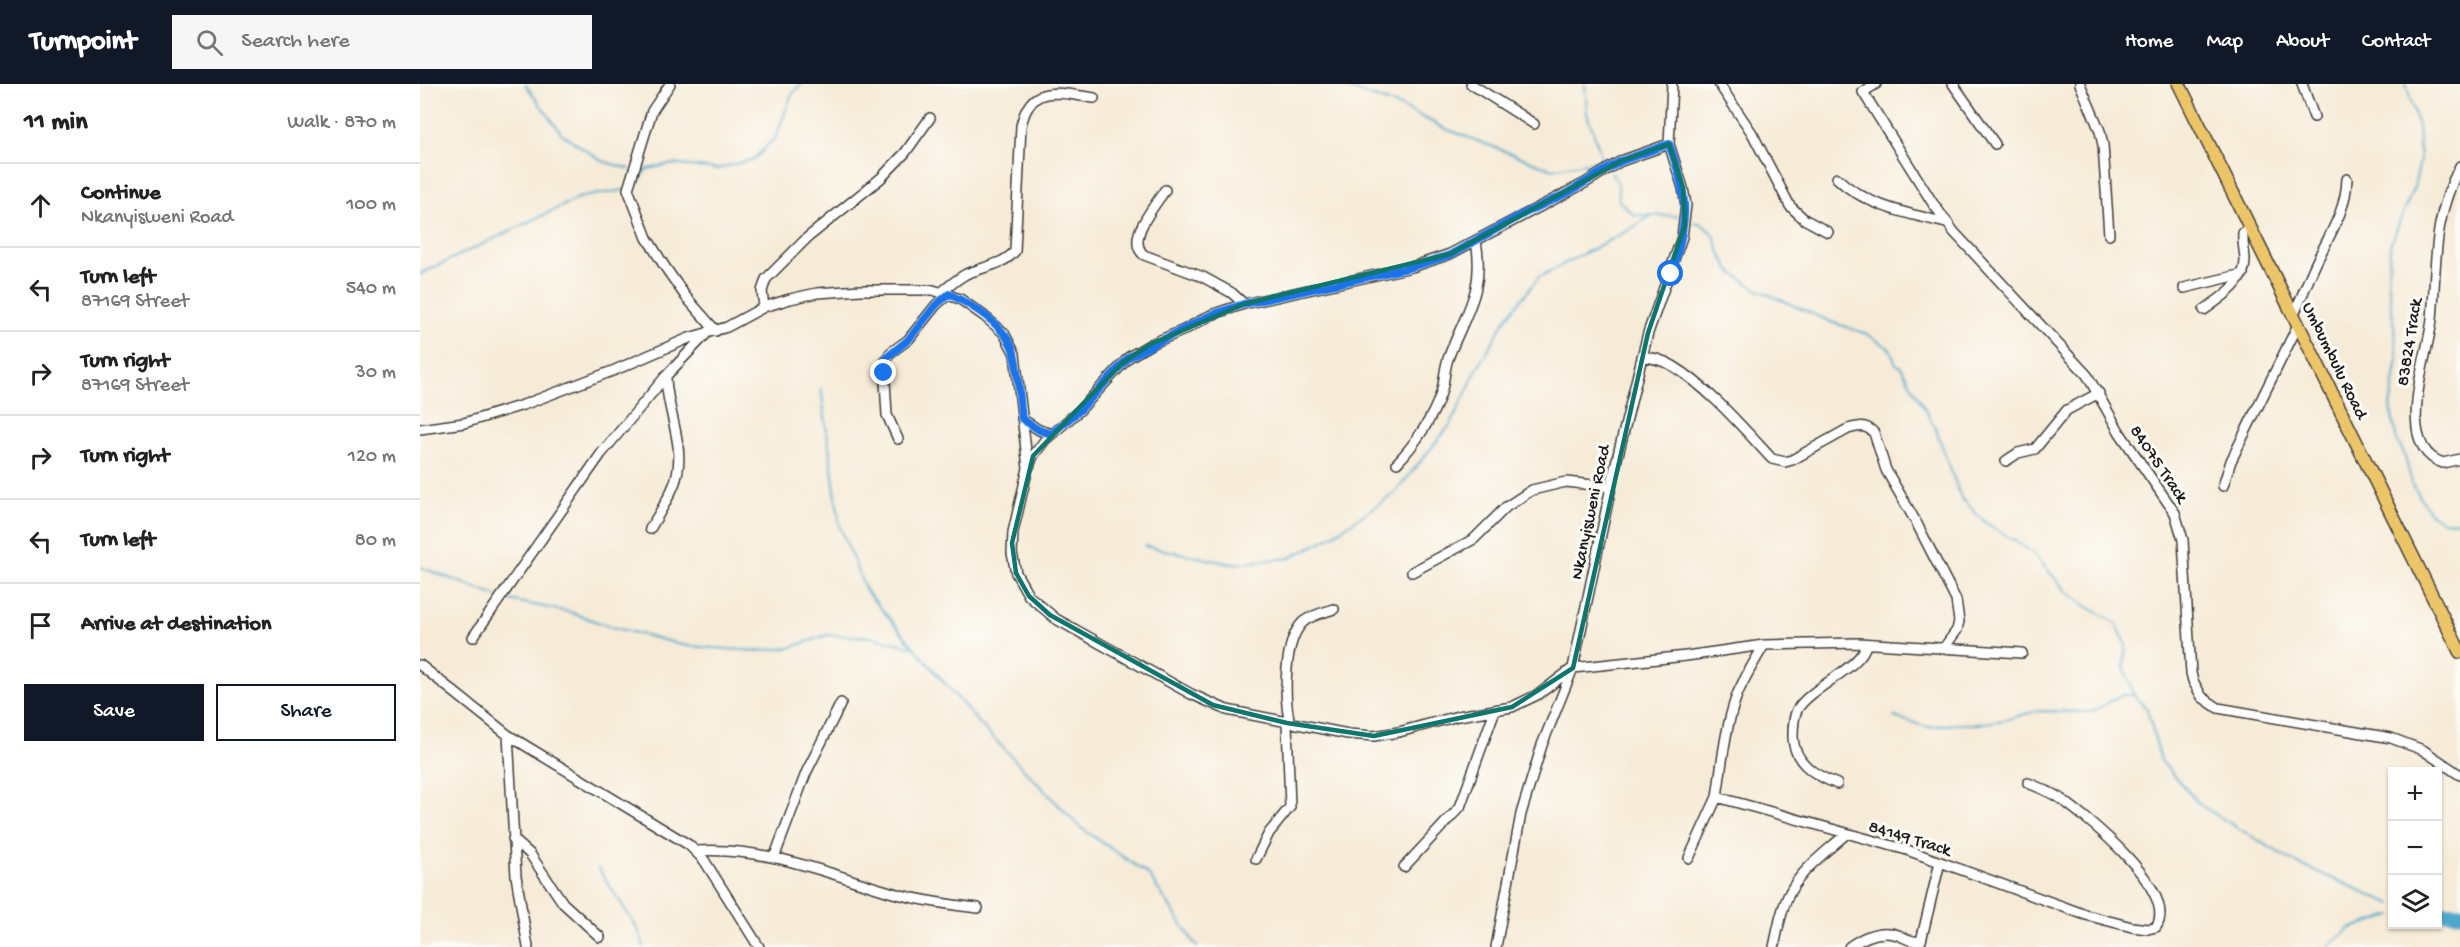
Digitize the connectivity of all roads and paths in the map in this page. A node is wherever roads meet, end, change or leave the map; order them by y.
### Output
1 (670, 84) edge
2 (1472, 84) edge
3 (1672, 84) edge
4 (1719, 84) edge
5 (1876, 84) edge
6 (1953, 84) edge
7 (2080, 84) edge
8 (2179, 84) edge
9 (2302, 84) edge
10 (1094, 98) dead end
11 (2314, 117) dead end
12 (930, 118) dead end
13 (1534, 124) dead end
14 (1669, 144) junction
15 (1995, 144) dead end
16 (2460, 166) edge
17 (1837, 178) dead end
18 (2347, 179) dead end
19 (1164, 190) dead end
20 (1947, 223) junction
21 (2250, 227) junction
22 (1828, 232) dead end
23 (2109, 235) dead end
24 (1476, 241) junction
25 (2243, 274) junction
26 (2184, 288) dead end
27 (945, 293) junction
28 (1244, 304) junction
29 (764, 307) junction
30 (2204, 310) dead end
31 (2296, 320) junction
32 (712, 331) junction
33 (1642, 356) junction
34 (666, 376) junction
35 (2099, 393) junction
36 (1022, 419) junction
37 (420, 429) edge
38 (1051, 434) junction
39 (898, 439) dead end
40 (2460, 459) edge
41 (2006, 461) dead end
42 (1396, 463) dead end
43 (1028, 468) junction
44 (2223, 486) dead end
45 (1611, 487) junction
46 (650, 529) dead end
47 (1412, 572) dead end
48 (1334, 609) dead end
49 (473, 637) dead end
50 (1866, 644) junction
51 (1764, 645) junction
52 (1943, 649) junction
53 (2460, 652) edge
54 (2022, 653) dead end
55 (420, 665) edge
56 (1573, 668) junction
57 (841, 703) dead end
58 (1495, 710) junction
59 (1288, 723) junction
60 (508, 735) junction
61 (2460, 775) edge
62 (2028, 783) dead end
63 (1837, 784) dead end
64 (1717, 797) junction
65 (1846, 834) junction
66 (513, 839) junction
67 (696, 851) junction
68 (774, 858) junction
69 (1689, 858) dead end
70 (1256, 859) dead end
71 (1940, 862) junction
72 (1404, 867) dead end
73 (978, 908) dead end
74 (600, 938) dead end
75 (528, 947) edge
76 (759, 947) edge
77 (1496, 947) edge
78 (1774, 947) edge
79 (1849, 947) edge

1 - 32 street
2 - 13 street
3 - 14 street, Nkanyisweni Road
4 - 22 street
5 - 20 street, 84075 Track
6 - 15 street
7 - 23 street
8 - 21 main road, Umbumbulu Road
9 - 11 street
10 - 27 street
12 - 29 street
14 - 24 street
14 - 33 street, Nkanyisweni Road
16 - 40 street, 83824 Track
17 - 20 street
18 - 31 street
19 - 28 street
20 - 35 street, 84075 Track
21 - 25 street
21 - 31 main road, Umbumbulu Road
24 - 28 street
24 - 42 street
25 - 26 street
25 - 30 street
27 - 29 street
27 - 36 street
27 - 39 street
28 - 38 street
29 - 32 street
31 - 44 street
31 - 53 main road, Umbumbulu Road
32 - 34 street
32 - 37 street
33 - 45 street, Nkanyisweni Road
33 - 52 street
34 - 46 street
34 - 49 street
35 - 41 street
35 - 61 street, 84075 Track
36 - 38 street
36 - 43 street
38 - 43 street
43 - 59 street
45 - 47 street
45 - 56 street, Nkanyisweni Road
48 - 59 street
50 - 51 street
50 - 52 street
50 - 63 street
51 - 56 street
51 - 64 street
52 - 54 street
55 - 60 street
56 - 58 street
56 - 77 street, Nkanyisweni Road
57 - 68 street
58 - 59 street
58 - 72 street
59 - 70 street
60 - 66 street
60 - 67 street
62 - 71 street, 84149 Track
64 - 65 street, 84149 Track
64 - 69 street
65 - 71 street, 84149 Track
65 - 78 street
66 - 74 street
66 - 75 street
67 - 68 street
67 - 76 street
68 - 73 street
71 - 79 street

